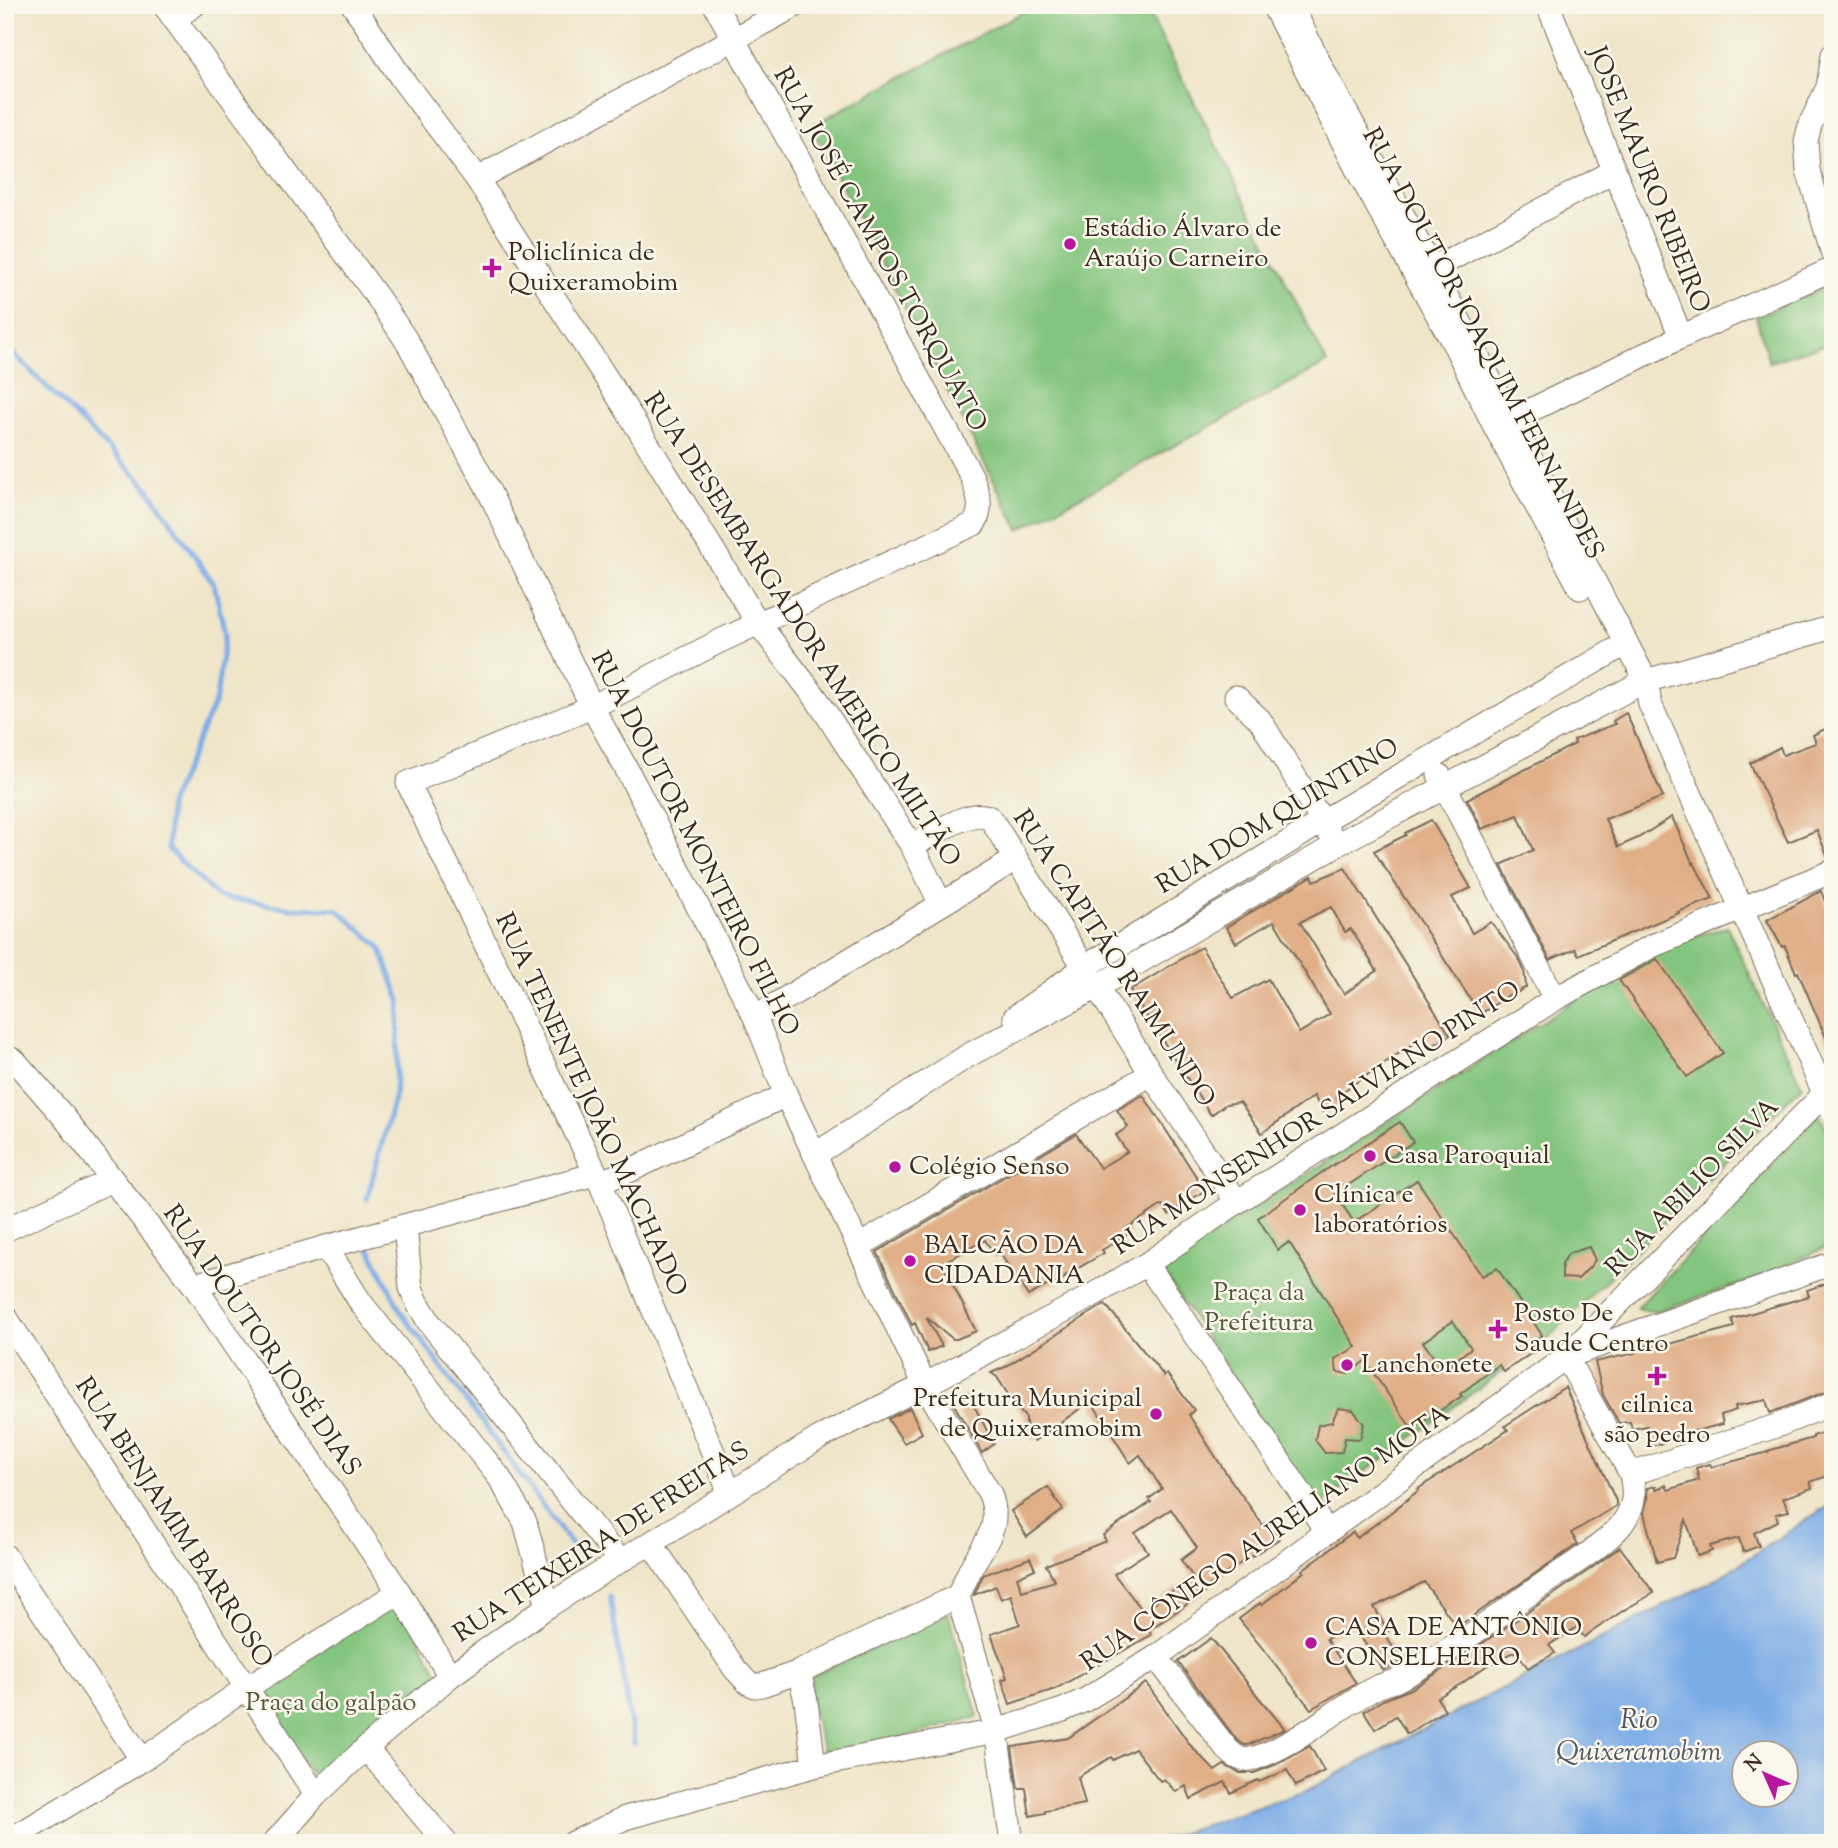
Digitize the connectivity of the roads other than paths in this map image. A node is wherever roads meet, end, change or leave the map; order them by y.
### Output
1 (194, 5) edge
2 (353, 5) edge
3 (715, 5) edge
4 (796, 5) edge
5 (1273, 5) edge
6 (1291, 5) edge
7 (1548, 5) edge
8 (169, 12) edge
9 (733, 40) junction
10 (1833, 55) edge
11 (1614, 171) junction
12 (477, 179) junction
13 (1833, 254) edge
14 (1432, 268) junction
15 (1833, 270) edge
16 (1681, 337) junction
17 (1503, 424) junction
18 (758, 623) junction
19 (1833, 627) edge
20 (1620, 648) junction
21 (1640, 684) junction
22 (1237, 696) dead end
23 (592, 707) junction
24 (1430, 758) junction
25 (1446, 786) junction
26 (1323, 821) junction
27 (1336, 845) junction
28 (912, 846) junction
29 (1016, 859) junction
30 (1833, 871) edge
31 (942, 904) junction
32 (1742, 908) junction
33 (1085, 967) junction
34 (1097, 987) junction
35 (1555, 999) junction
36 (755, 1017) junction
37 (970, 1055) junction
38 (5, 1056) edge
39 (1151, 1074) junction
40 (786, 1095) junction
41 (1830, 1099) edge
42 (816, 1154) junction
43 (598, 1178) junction
44 (112, 1180) junction
45 (1237, 1202) junction
46 (405, 1226) junction
47 (5, 1230) edge
48 (859, 1246) junction
49 (326, 1247) junction
50 (1833, 1263) edge
51 (1147, 1264) junction
52 (194, 1285) junction
53 (5, 1316) edge
54 (1566, 1357) junction
55 (925, 1385) junction
56 (1833, 1403) edge
57 (1633, 1483) junction
58 (730, 1493) junction
59 (1327, 1532) junction
60 (651, 1543) junction
61 (5, 1556) edge
62 (620, 1561) junction
63 (399, 1592) junction
64 (958, 1597) junction
65 (548, 1606) junction
66 (1156, 1657) junction
67 (799, 1672) junction
68 (450, 1675) junction
69 (246, 1688) junction
70 (996, 1731) junction
71 (366, 1748) junction
72 (142, 1760) junction
73 (814, 1766) junction
74 (316, 1795) junction
75 (5, 1843) edge
76 (274, 1843) edge
77 (446, 1843) edge
78 (573, 1843) edge
79 (1012, 1843) edge

1 - 8 street
2 - 12 street, RUA DESEMBARGADOR AMERICO MILTÃO
3 - 9 street, RUA JOSÉ CAMPOS TORQUATO
4 - 9 street
5 - 17 street, RUA DOUTOR JOAQUIM FERNANDES
6 - 14 street, RUA DOUTOR JOAQUIM FERNANDES
7 - 11 street, JOSE MAURO RIBEIRO
8 - 23 street, RUA DOUTOR MONTEIRO FILHO
9 - 12 street
9 - 18 street, RUA JOSÉ CAMPOS TORQUATO
10 - 13 street
11 - 14 street
11 - 16 street, JOSE MAURO RIBEIRO
12 - 18 street, RUA DESEMBARGADOR AMERICO MILTÃO
14 - 17 street, RUA DOUTOR JOAQUIM FERNANDES
15 - 16 street
16 - 17 street
17 - 20 street, RUA DOUTOR JOAQUIM FERNANDES
18 - 23 street
18 - 28 street, RUA DESEMBARGADOR AMERICO MILTÃO
19 - 21 street, RUA DOM QUINTINO
20 - 21 street, RUA DOUTOR JOAQUIM FERNANDES
20 - 24 street, RUA DOM QUINTINO
21 - 25 street, RUA DOM QUINTINO
21 - 32 street, RUA DOUTOR JOAQUIM FERNANDES
22 - 26 street
23 - 36 street, RUA DOUTOR MONTEIRO FILHO
23 - 43 street, RUA TENENTE JOÃO MACHADO
24 - 25 street
24 - 26 street, RUA DOM QUINTINO
25 - 27 street, RUA DOM QUINTINO
25 - 35 street
26 - 27 street
26 - 33 street, RUA DOM QUINTINO
27 - 34 street, RUA DOM QUINTINO
28 - 29 street, RUA CAPITÃO RAIMUNDO
28 - 31 street, RUA DESEMBARGADOR AMERICO MILTÃO
29 - 31 street
29 - 33 street, RUA CAPITÃO RAIMUNDO
30 - 32 street, RUA MONSENHOR SALVIANO PINTO
31 - 36 street
32 - 35 street, RUA MONSENHOR SALVIANO PINTO
32 - 41 street, RUA DOUTOR JOAQUIM FERNANDES
33 - 34 street, RUA CAPITÃO RAIMUNDO
33 - 37 street, RUA DOM QUINTINO
34 - 37 street, RUA DOM QUINTINO
34 - 39 street, RUA CAPITÃO RAIMUNDO
35 - 45 street, RUA MONSENHOR SALVIANO PINTO
36 - 40 street, RUA DOUTOR MONTEIRO FILHO
37 - 42 street, RUA DOM QUINTINO
38 - 44 street, RUA DOUTOR JOSÉ DIAS
39 - 45 street, RUA CAPITÃO RAIMUNDO
39 - 48 street
40 - 42 street, RUA DOUTOR MONTEIRO FILHO
40 - 43 street
41 - 54 street, RUA ABILIO SILVA
42 - 48 street, RUA DOUTOR MONTEIRO FILHO
43 - 46 street
43 - 58 street, RUA TENENTE JOÃO MACHADO
44 - 47 street
44 - 52 street, RUA DOUTOR JOSÉ DIAS
45 - 51 street, RUA MONSENHOR SALVIANO PINTO
46 - 49 street
46 - 62 street
48 - 55 street, RUA DOUTOR MONTEIRO FILHO
49 - 52 street
49 - 65 street
50 - 54 street, RUA CÔNEGO AURELIANO MOTA
51 - 55 street, RUA MONSENHOR SALVIANO PINTO
51 - 59 street
52 - 63 street, RUA DOUTOR JOSÉ DIAS
53 - 69 street, RUA BENJAMIM BARROSO
54 - 57 street
54 - 59 street, RUA CÔNEGO AURELIANO MOTA
55 - 58 street, RUA TEIXEIRA DE FREITAS
55 - 64 street, RUA DOUTOR MONTEIRO FILHO
56 - 57 street
57 - 66 street
58 - 60 street, RUA TEIXEIRA DE FREITAS
59 - 66 street, RUA CÔNEGO AURELIANO MOTA
60 - 62 street, RUA TEIXEIRA DE FREITAS
60 - 67 street
61 - 72 street
62 - 65 street, RUA TEIXEIRA DE FREITAS
63 - 68 street, RUA DOUTOR JOSÉ DIAS
63 - 69 street
64 - 67 street
64 - 70 street
65 - 68 street, RUA TEIXEIRA DE FREITAS
66 - 70 street, RUA CÔNEGO AURELIANO MOTA
67 - 73 street
68 - 71 street, RUA TEIXEIRA DE FREITAS
69 - 72 street
69 - 74 street, RUA BENJAMIM BARROSO
70 - 73 street, RUA CÔNEGO AURELIANO MOTA
70 - 79 street
71 - 74 street, RUA TEIXEIRA DE FREITAS
71 - 77 street
72 - 75 street
73 - 78 street, RUA CÔNEGO AURELIANO MOTA
74 - 76 street, RUA TEIXEIRA DE FREITAS

